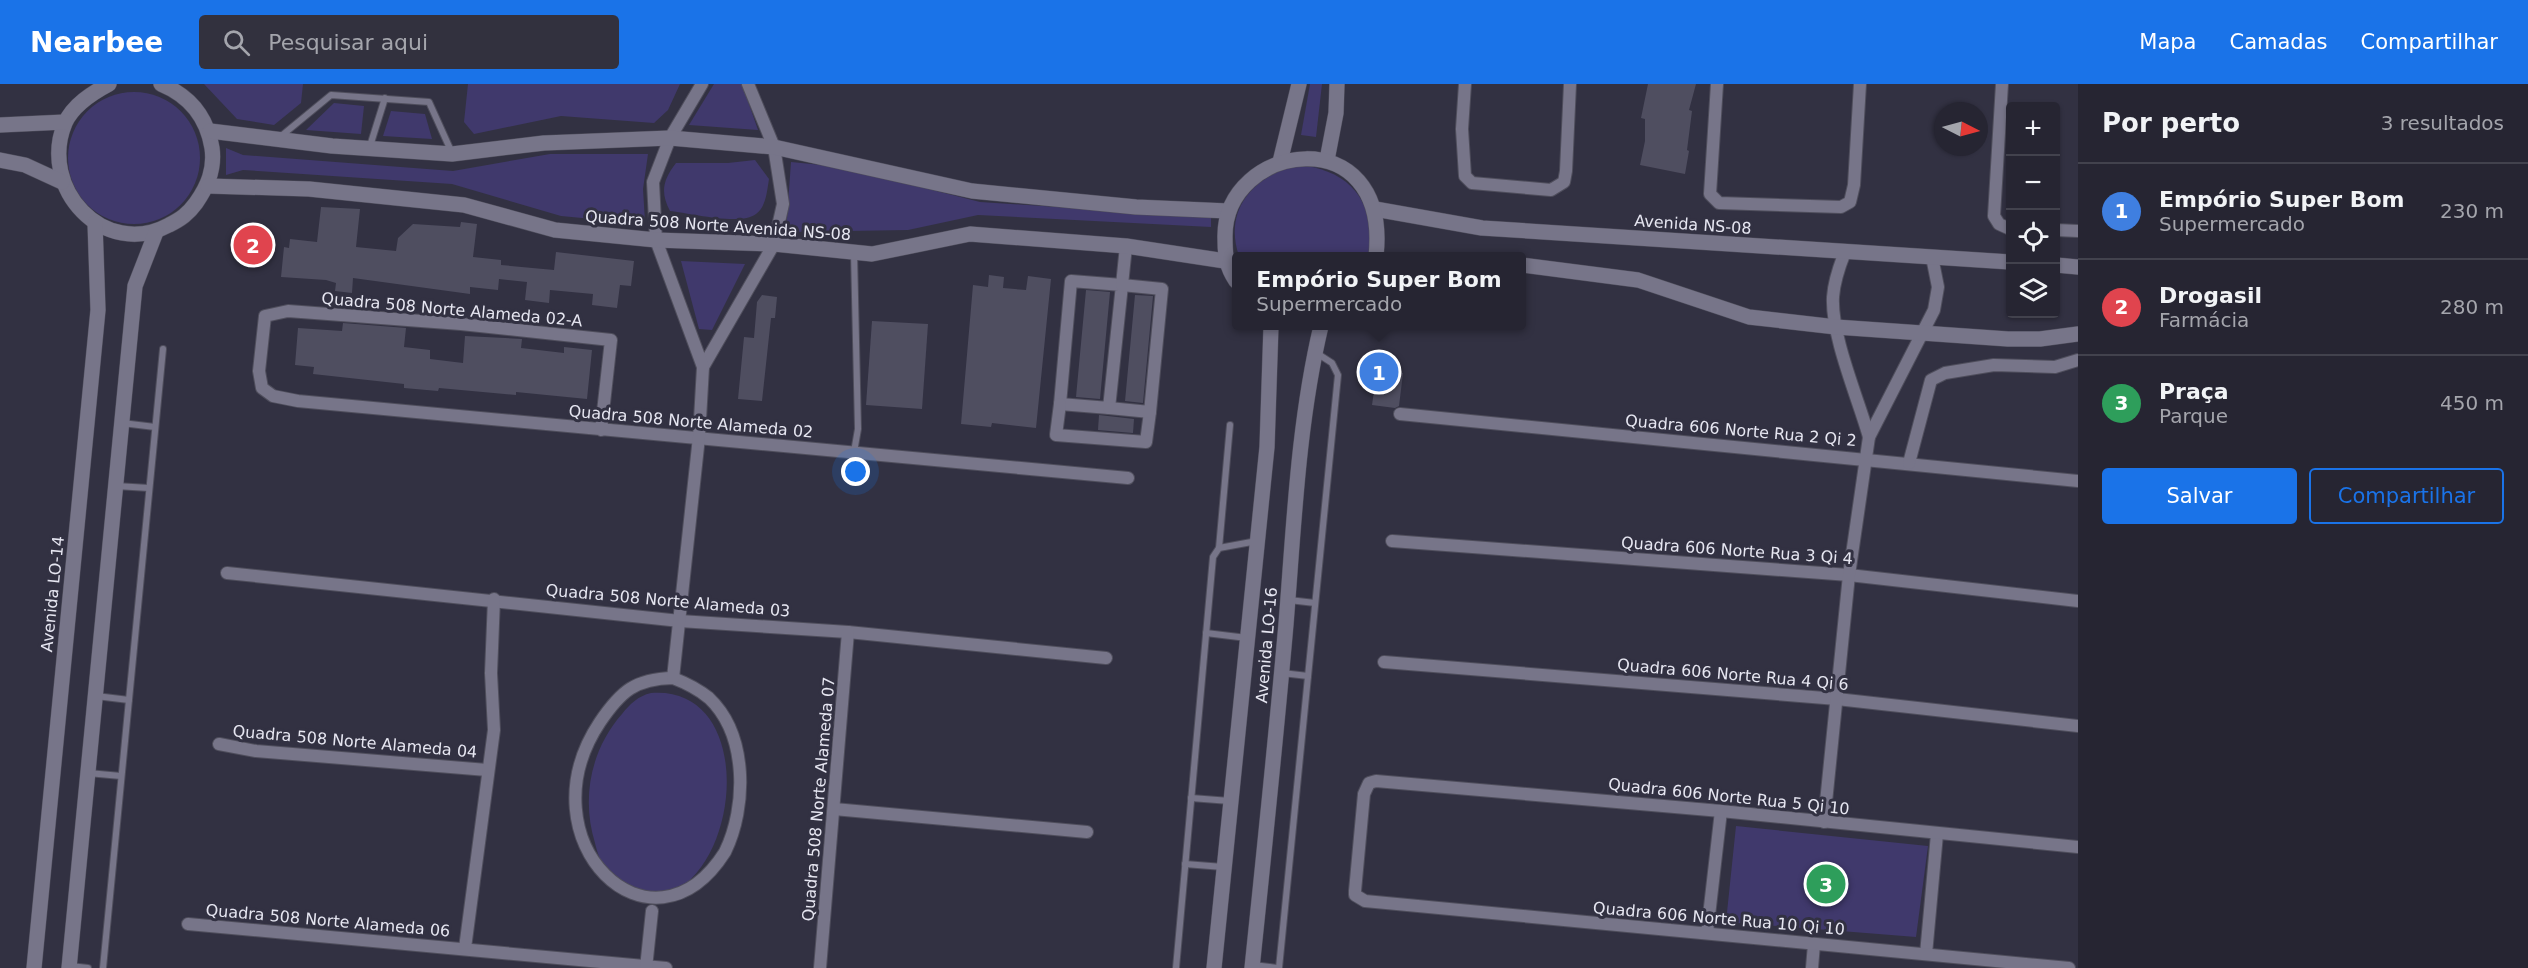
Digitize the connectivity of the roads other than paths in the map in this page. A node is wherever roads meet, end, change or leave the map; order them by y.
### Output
1 (109, 84) edge
2 (702, 84) edge
3 (748, 84) edge
4 (1299, 84) edge
5 (1337, 84) edge
6 (1465, 84) edge
7 (1570, 84) edge
8 (1717, 84) edge
9 (1860, 84) edge
10 (2002, 84) edge
11 (170, 86) edge
12 (385, 98) junction
13 (65, 123) junction
14 (0, 125) edge
15 (210, 132) junction
16 (670, 138) junction
17 (278, 140) junction
18 (774, 147) junction
19 (369, 148) junction
20 (452, 154) junction
21 (0, 160) edge
22 (1328, 160) junction
23 (1280, 162) junction
24 (62, 182) junction
25 (208, 186) junction
26 (1375, 209) junction
27 (1228, 211) junction
28 (95, 224) junction
29 (2006, 227) edge
30 (2060, 230) edge
31 (2078, 231) edge
32 (156, 232) junction
33 (656, 240) junction
34 (774, 244) junction
35 (1126, 246) junction
36 (1376, 252) edge
37 (1845, 252) junction
38 (854, 253) junction
39 (1932, 257) junction
40 (1225, 261) junction
41 (2006, 262) edge
42 (2060, 265) edge
43 (1526, 266) edge
44 (2078, 267) edge
45 (1232, 274) edge
46 (1122, 285) junction
47 (1836, 327) junction
48 (1271, 330) edge
49 (1320, 330) edge
50 (1923, 333) junction
51 (2078, 334) edge
52 (163, 348) dead end
53 (1315, 352) junction
54 (2078, 360) edge
55 (703, 367) junction
56 (260, 380) joint
57 (1060, 404) junction
58 (1109, 408) junction
59 (1150, 412) junction
60 (1400, 414) dead end
61 (122, 423) junction
62 (1230, 425) dead end
63 (155, 427) junction
64 (601, 430) junction
65 (699, 437) junction
66 (1869, 437) junction
67 (854, 452) junction
68 (1866, 459) junction
69 (1909, 463) junction
70 (1128, 478) dead end
71 (2078, 482) edge
72 (116, 486) junction
73 (149, 488) junction
74 (1258, 541) junction
75 (1392, 541) dead end
76 (1219, 548) junction
77 (227, 573) dead end
78 (1849, 575) junction
79 (494, 599) junction
80 (1288, 600) junction
81 (2078, 601) edge
82 (1316, 603) junction
83 (680, 621) junction
84 (848, 632) junction
85 (1206, 633) junction
86 (1247, 638) junction
87 (1106, 658) dead end
88 (1384, 662) dead end
89 (1282, 673) junction
90 (1308, 676) junction
91 (673, 678) junction
92 (95, 696) junction
93 (1837, 699) junction
94 (129, 700) junction
95 (2078, 726) edge
96 (219, 744) dead end
97 (487, 770) junction
98 (88, 773) junction
99 (122, 776) junction
100 (1191, 798) junction
101 (1230, 801) junction
102 (834, 809) junction
103 (1721, 811) junction
104 (1824, 822) junction
105 (1087, 832) dead end
106 (1937, 834) junction
107 (2078, 847) edge
108 (1185, 864) junction
109 (1224, 867) junction
110 (1365, 901) joint
111 (651, 911) junction
112 (188, 924) dead end
113 (1707, 933) junction
114 (1814, 944) junction
115 (465, 948) junction
116 (1926, 954) junction
117 (69, 967) edge
118 (646, 967) edge
119 (1252, 967) edge
120 (34, 968) edge
121 (88, 968) edge
122 (103, 968) edge
123 (666, 968) edge
124 (820, 968) edge
125 (1176, 968) edge
126 (1214, 968) edge
127 (1278, 968) edge
128 (1812, 968) edge
129 (2069, 968) edge

1 - 13 street
2 - 16 street
3 - 18 street
4 - 23 street
5 - 22 street
6 - 7 street
8 - 9 street
10 - 29 street
11 - 15 street
12 - 17 lane
12 - 19 lane
12 - 20 lane
13 - 14 street
13 - 24 street
15 - 17 street
15 - 25 street
16 - 18 street
16 - 20 street
16 - 33 street
17 - 19 street
18 - 27 street
18 - 34 street
19 - 20 street
21 - 24 street
22 - 23 street
22 - 26 street
23 - 27 street
24 - 28 street
25 - 32 street
25 - 33 street, Quadra 508 Norte Avenida NS-08
26 - 36 street
26 - 37 street, Avenida NS-08
27 - 40 street
28 - 32 street
28 - 120 street, Avenida LO-14
30 - 31 street
32 - 61 street
33 - 34 street, Quadra 508 Norte Avenida NS-08
33 - 55 street
34 - 38 street, Quadra 508 Norte Avenida NS-08
34 - 55 street
35 - 38 street, Quadra 508 Norte Avenida NS-08
35 - 40 street, Quadra 508 Norte Avenida NS-08
35 - 46 street
37 - 39 street, Avenida NS-08
37 - 47 street
38 - 67 lane
39 - 41 street, Avenida NS-08
39 - 50 street
40 - 45 street
42 - 44 street
43 - 47 street
46 - 57 street
46 - 58 street
46 - 59 street
47 - 50 street
47 - 66 street
48 - 74 street, Avenida LO-16
49 - 53 street, Avenida LO-16
50 - 51 street
50 - 66 street
52 - 63 lane
53 - 80 street, Avenida LO-16
53 - 82 lane
54 - 69 street
55 - 65 street
56 - 64 street, Quadra 508 Norte Alameda 02
56 - 64 street, Quadra 508 Norte Alameda 02-A
57 - 58 street
57 - 59 street
58 - 59 street
60 - 68 street, Quadra 606 Norte Rua 2 Qi 2
61 - 63 lane
61 - 72 street
62 - 76 lane
63 - 73 lane
64 - 65 street, Quadra 508 Norte Alameda 02
65 - 67 street, Quadra 508 Norte Alameda 02
65 - 83 street
66 - 68 street
67 - 70 street, Quadra 508 Norte Alameda 02
68 - 69 street, Quadra 606 Norte Rua 2 Qi 2
68 - 78 street
69 - 71 street, Quadra 606 Norte Rua 2 Qi 2
72 - 73 lane
72 - 92 street
73 - 94 lane
74 - 76 lane
74 - 86 street, Avenida LO-16
75 - 78 street, Quadra 606 Norte Rua 3 Qi 4
76 - 85 lane
77 - 79 street, Quadra 508 Norte Alameda 03
78 - 81 street, Quadra 606 Norte Rua 3 Qi 4
78 - 93 street
79 - 83 street, Quadra 508 Norte Alameda 03
79 - 97 street, Quadra 508 Norte Alameda 06
80 - 82 lane
80 - 89 street, Avenida LO-16
82 - 90 lane
83 - 84 street, Quadra 508 Norte Alameda 03
83 - 91 street
84 - 87 street, Quadra 508 Norte Alameda 03
84 - 102 street, Quadra 508 Norte Alameda 07
85 - 86 lane
85 - 100 lane
86 - 101 street, Avenida LO-16
88 - 93 street, Quadra 606 Norte Rua 4 Qi 6
89 - 90 lane
89 - 119 street, Avenida LO-16
90 - 127 lane
91 - 111 street
91 - 111 street
92 - 94 lane
92 - 98 street
93 - 95 street, Quadra 606 Norte Rua 4 Qi 6
93 - 104 street
94 - 99 lane
96 - 97 street, Quadra 508 Norte Alameda 04
97 - 115 street, Quadra 508 Norte Alameda 06
98 - 99 lane
98 - 117 street
99 - 122 lane
100 - 101 lane
100 - 108 lane
101 - 109 street, Avenida LO-16
102 - 105 street
102 - 124 street, Quadra 508 Norte Alameda 07
103 - 104 street, Quadra 606 Norte Rua 5 Qi 10
103 - 110 street, Quadra 606 Norte Rua 5 Qi 10
103 - 113 street
104 - 106 street, Quadra 606 Norte Rua 5 Qi 10
106 - 107 street, Quadra 606 Norte Rua 5 Qi 10
106 - 116 street
108 - 109 lane
108 - 125 lane
109 - 126 street, Avenida LO-16
110 - 113 street, Quadra 606 Norte Rua 10 Qi 10
111 - 118 street
112 - 115 street, Quadra 508 Norte Alameda 06
113 - 114 street, Quadra 606 Norte Rua 10 Qi 10
114 - 116 street, Quadra 606 Norte Rua 10 Qi 10
114 - 128 street
115 - 118 street, Quadra 508 Norte Alameda 06
116 - 129 street, Quadra 606 Norte Rua 10 Qi 10
117 - 121 lane
118 - 123 street, Quadra 508 Norte Alameda 06
119 - 127 lane

